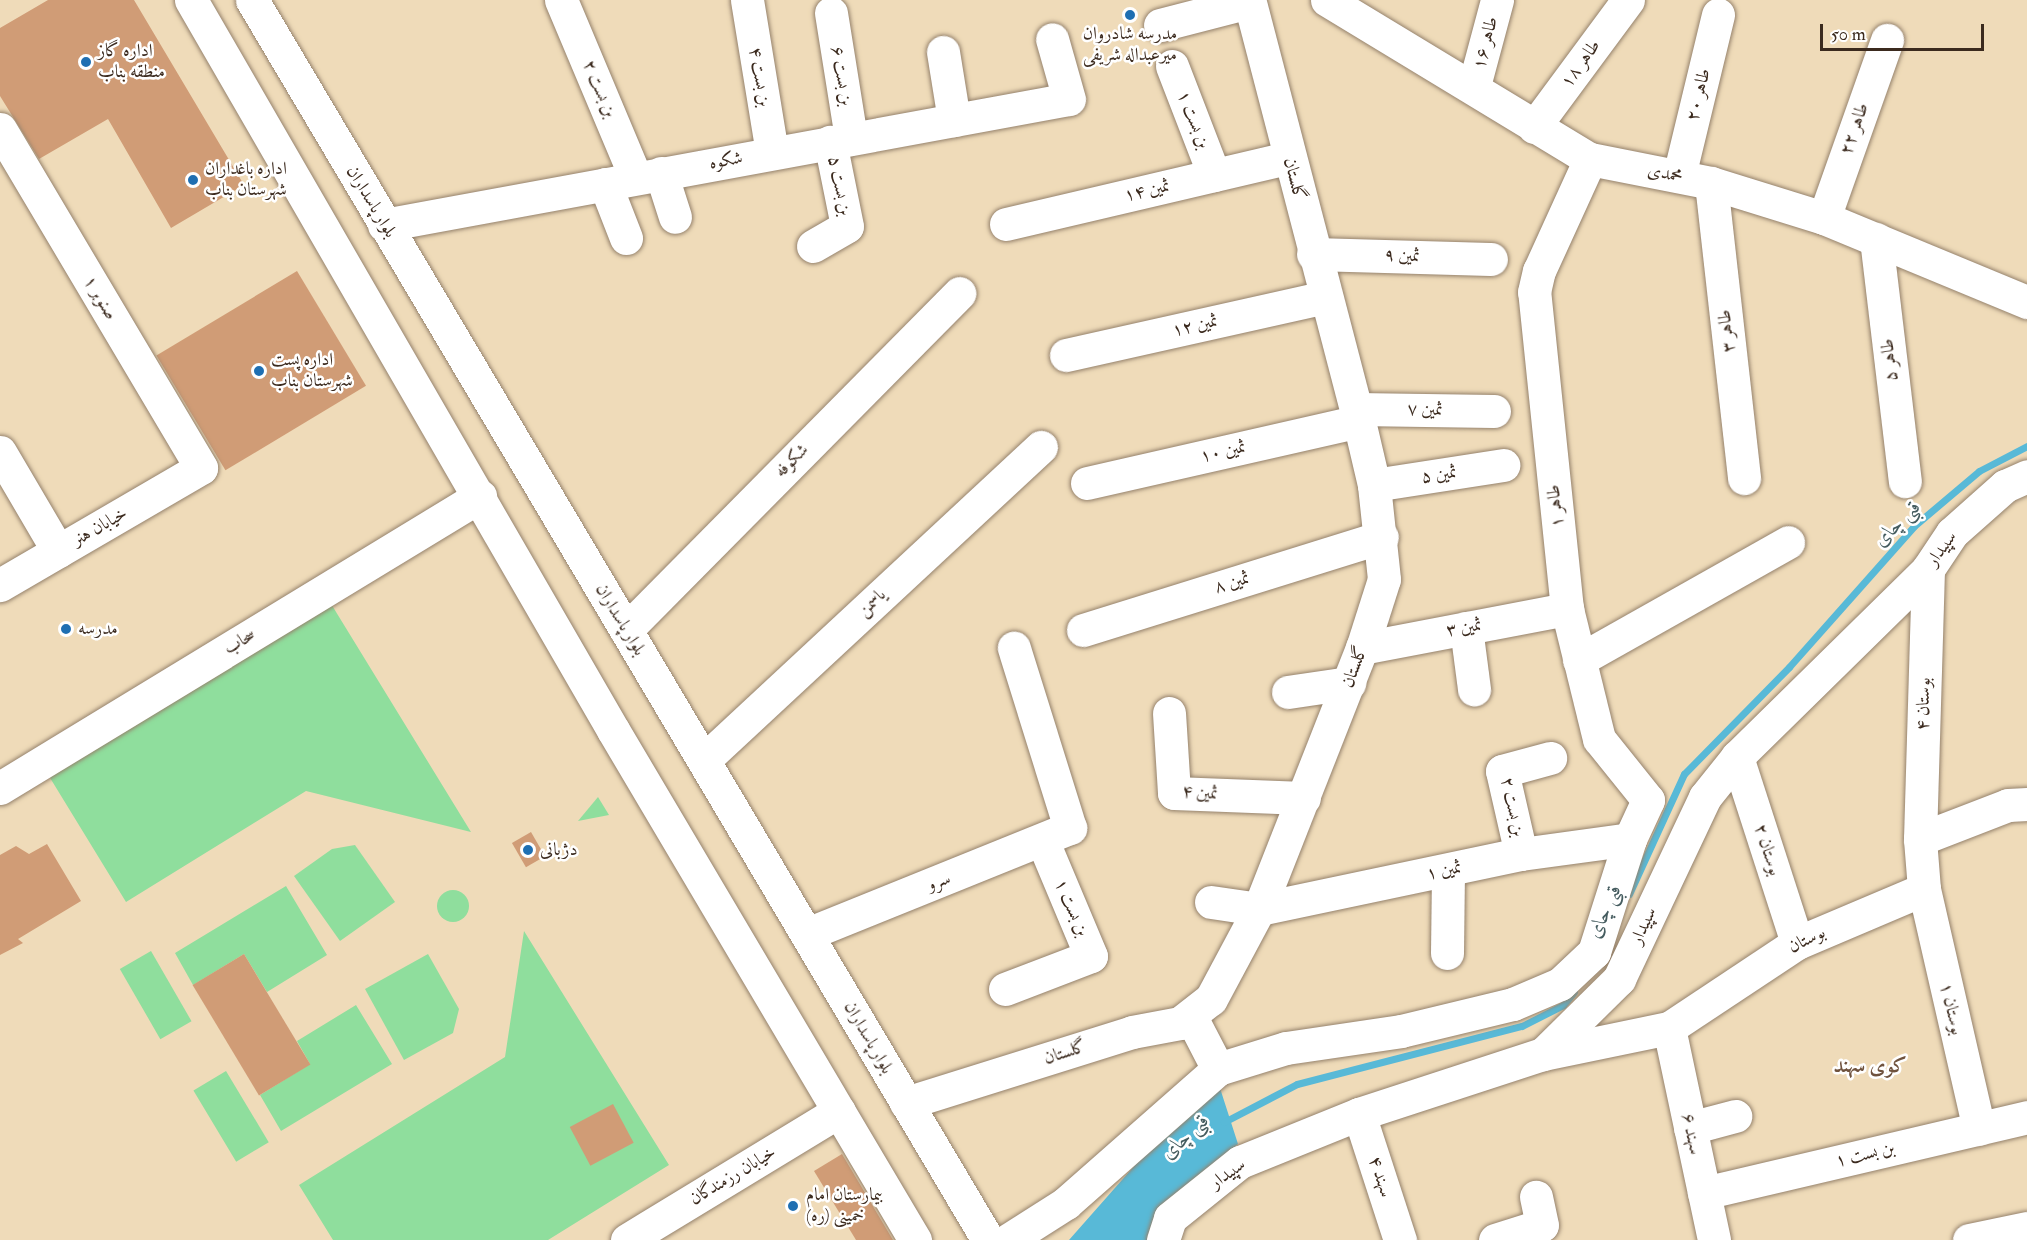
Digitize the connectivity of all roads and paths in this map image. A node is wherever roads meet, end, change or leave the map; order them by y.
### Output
1 (191, 0) edge
2 (252, 0) edge
3 (561, 0) edge
4 (747, 0) edge
5 (1327, 0) edge
6 (1497, 0) edge
7 (1628, 0) edge
8 (1249, 1) edge
9 (831, 13) dead end
10 (1718, 15) dead end
11 (1161, 25) dead end
12 (1052, 39) dead end
13 (1887, 40) dead end
14 (943, 52) dead end
15 (1172, 66) dead end
16 (1474, 86) junction
17 (954, 120) junction
18 (1534, 127) junction
19 (0, 129) edge
20 (841, 140) junction
21 (772, 153) junction
22 (1288, 158) junction
23 (1590, 159) junction
24 (1214, 175) junction
25 (1679, 176) junction
26 (634, 178) junction
27 (1711, 183) junction
28 (675, 217) dead end
29 (1824, 218) junction
30 (1006, 224) dead end
31 (384, 225) junction
32 (626, 238) dead end
33 (1876, 239) junction
34 (813, 246) dead end
35 (1313, 254) junction
36 (1491, 259) dead end
37 (959, 293) dead end
38 (1325, 297) junction
39 (2027, 302) edge
40 (1066, 355) dead end
41 (1494, 411) dead end
42 (1358, 415) junction
43 (1041, 447) dead end
44 (0, 452) edge
45 (1503, 465) dead end
46 (201, 468) joint
47 (2027, 477) edge
48 (1744, 478) dead end
49 (1905, 481) dead end
50 (1087, 483) dead end
51 (1374, 484) junction
52 (480, 496) junction
53 (1382, 537) junction
54 (1788, 542) dead end
55 (58, 551) junction
56 (1928, 569) junction
57 (0, 585) edge
58 (1567, 609) junction
59 (1466, 628) junction
60 (626, 630) junction
61 (1083, 630) dead end
62 (1014, 648) dead end
63 (1362, 648) junction
64 (1579, 660) junction
65 (1349, 683) junction
66 (1474, 689) dead end
67 (1288, 692) dead end
68 (1168, 713) dead end
69 (1737, 757) junction
70 (1550, 758) dead end
71 (704, 760) junction
72 (0, 788) edge
73 (1304, 798) junction
74 (2027, 804) edge
75 (1057, 835) junction
76 (1630, 839) junction
77 (1920, 839) junction
78 (1521, 854) junction
79 (1448, 870) junction
80 (1924, 889) junction
81 (1211, 902) dead end
82 (1259, 909) junction
83 (807, 934) junction
84 (1797, 943) junction
85 (1447, 953) dead end
86 (1005, 989) dead end
87 (1191, 1017) junction
88 (1669, 1028) junction
89 (1543, 1054) junction
90 (1218, 1069) junction
91 (906, 1103) junction
92 (839, 1111) junction
93 (1359, 1114) junction
94 (1735, 1116) dead end
95 (2027, 1117) edge
96 (1690, 1128) junction
97 (1979, 1129) junction
98 (1704, 1193) junction
99 (1536, 1197) dead end
100 (2027, 1228) edge
101 (627, 1240) edge
102 (915, 1240) edge
103 (988, 1240) edge
104 (1008, 1240) edge
105 (1163, 1240) edge
106 (1400, 1240) edge
107 (1495, 1240) edge
108 (1713, 1240) edge
109 (1969, 1240) edge

1 - 52 main road
2 - 31 main road, بلوار پاسداران
3 - 26 main road, بن بست ۲
4 - 21 main road, بن بست ۴
5 - 16 main road, محمدی
6 - 16 main road, طاهر ۱۶
7 - 18 main road, طاهر ۱۸
8 - 11 main road
8 - 22 main road, گلستان
9 - 20 main road, بن بست ۶
10 - 25 main road, طاهر ۲۰
12 - 17 main road, شکوه
13 - 29 main road, طاهر ۲۲
14 - 17 main road
15 - 24 main road, بن بست ۱
16 - 18 main road, محمدی
17 - 20 main road, شکوه
18 - 23 main road, محمدی
19 - 46 main road, صنوبر ۱
20 - 21 main road, شکوه
20 - 34 main road, بن بست ۵
21 - 26 main road, شکوه
22 - 24 main road, ثمین ۱۴
22 - 35 main road, گلستان
23 - 25 main road, محمدی
23 - 58 main road, طاهر ۱
24 - 30 main road, ثمین ۱۴
25 - 27 main road, محمدی
26 - 28 main road
26 - 31 main road, شکوه
26 - 32 main road
27 - 29 main road, محمدی
27 - 48 main road, طاهر ۳
29 - 33 main road, محمدی
31 - 60 main road, بلوار پاسداران
33 - 39 main road, محمدی
33 - 49 main road, طاهر ۵
35 - 36 main road, ثمین ۹
35 - 38 main road, گلستان
37 - 60 main road, شکوفه
38 - 40 main road, ثمین ۱۲
38 - 42 main road, گلستان
41 - 42 main road, ثمین ۷
42 - 50 main road, ثمین ۱۰
42 - 51 main road, گلستان
43 - 71 main road, یاسمن
44 - 55 main road
45 - 51 main road, ثمین ۵
46 - 55 main road, خیابان هنر
47 - 56 main road, سپیدار
51 - 53 main road, گلستان
52 - 72 main road, سحاب
52 - 92 main road
53 - 61 main road, ثمین ۸
53 - 63 main road, گلستان
54 - 64 main road
55 - 57 main road, خیابان هنر
56 - 69 main road, سپیدار
56 - 77 main road, بوستان ۴
58 - 59 main road, ثمین ۳
58 - 64 main road, طاهر ۱
59 - 63 main road, ثمین ۳
59 - 66 main road
60 - 71 main road, بلوار پاسداران
62 - 75 main road
63 - 65 main road, گلستان
64 - 76 main road, طاهر ۱
65 - 67 main road
65 - 73 main road, گلستان
68 - 73 main road, ثمین ۴
69 - 84 main road, بوستان ۲
69 - 89 main road, سپیدار
70 - 78 main road, بن بست ۲
71 - 83 main road, بلوار پاسداران
73 - 82 main road, گلستان
74 - 77 main road
75 - 83 main road, سرو
75 - 86 main road, بن بست ۱
76 - 78 main road, ثمین ۱
76 - 90 main road
77 - 80 main road
78 - 79 main road, ثمین ۱
79 - 82 main road, ثمین ۱
79 - 85 main road
80 - 84 main road, بوستان
80 - 97 main road, بوستان ۱
81 - 82 main road, ثمین ۱
82 - 87 main road, گلستان
83 - 91 main road, بلوار پاسداران
84 - 88 main road, بوستان
87 - 90 main road
87 - 91 main road, گلستان
88 - 89 main road, بوستان
88 - 96 main road, سهند ۶
89 - 93 main road, سپیدار
90 - 104 main road
91 - 103 main road, بلوار پاسداران
92 - 101 main road, خیابان رزمندگان
92 - 102 main road
93 - 105 main road, سپیدار
93 - 106 main road, سهند ۴
94 - 96 main road
95 - 97 main road, بن بست ۱
96 - 98 main road, سهند ۶
97 - 98 main road, بن بست ۱
98 - 108 main road, سهند ۶
99 - 107 main road
100 - 109 main road

